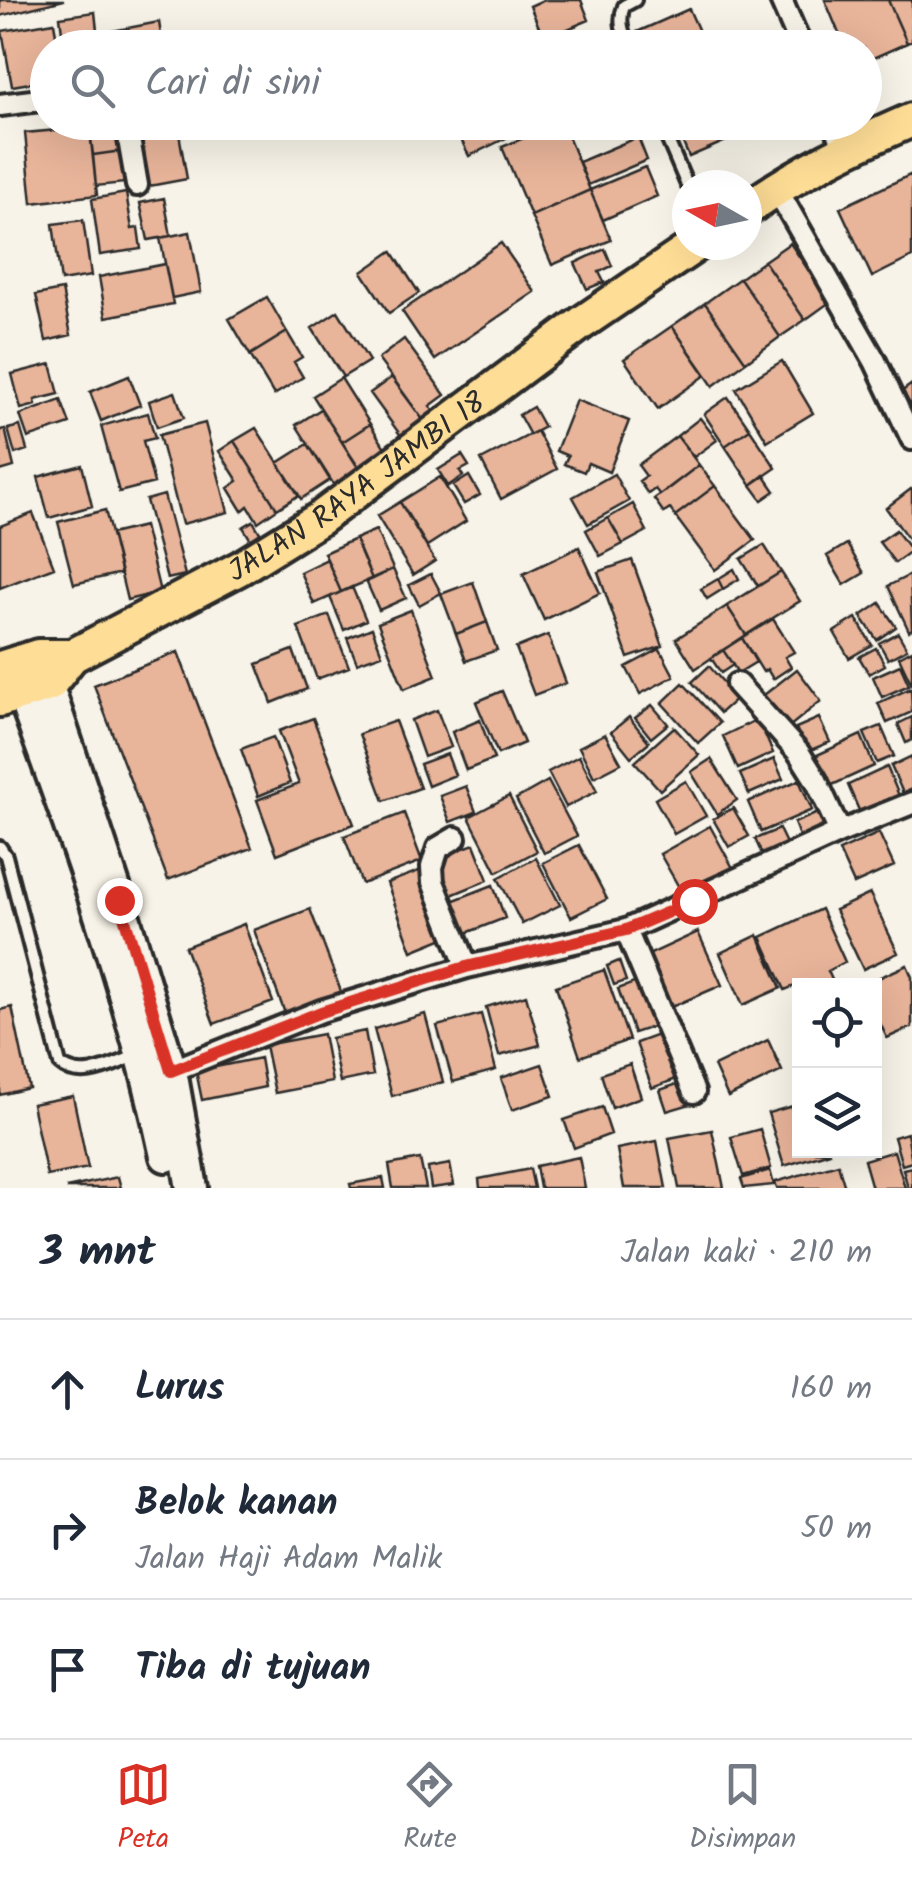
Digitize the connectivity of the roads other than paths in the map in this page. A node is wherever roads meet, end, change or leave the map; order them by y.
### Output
1 (636, 0) edge
2 (781, 0) edge
3 (622, 30) edge
4 (794, 30) edge
5 (30, 101) edge
6 (0, 105) edge
7 (912, 120) edge
8 (882, 127) edge
9 (129, 140) edge
10 (668, 140) edge
11 (835, 140) edge
12 (681, 170) edge
13 (137, 186) dead end
14 (776, 188) junction
15 (762, 198) edge
16 (674, 260) edge
17 (912, 438) edge
18 (20, 678) edge
19 (737, 684) dead end
20 (912, 803) edge
21 (840, 832) junction
22 (455, 838) dead end
23 (0, 846) edge
24 (626, 930) junction
25 (466, 967) junction
26 (142, 1054) junction
27 (171, 1071) junction
28 (694, 1092) dead end
29 (173, 1188) edge
30 (192, 1188) edge

1 - 3 lane
2 - 4 street
5 - 6 street
7 - 8 main road
9 - 13 street
10 - 12 lane
11 - 14 main road
14 - 15 main road
14 - 17 street
16 - 18 main road, JALAN RAYA JAMBI 18
18 - 26 main road
18 - 27 main road
19 - 21 street
20 - 21 street
21 - 24 street
22 - 25 street
23 - 26 lane
24 - 25 street
24 - 28 street
25 - 27 street
26 - 29 main road
27 - 30 main road

